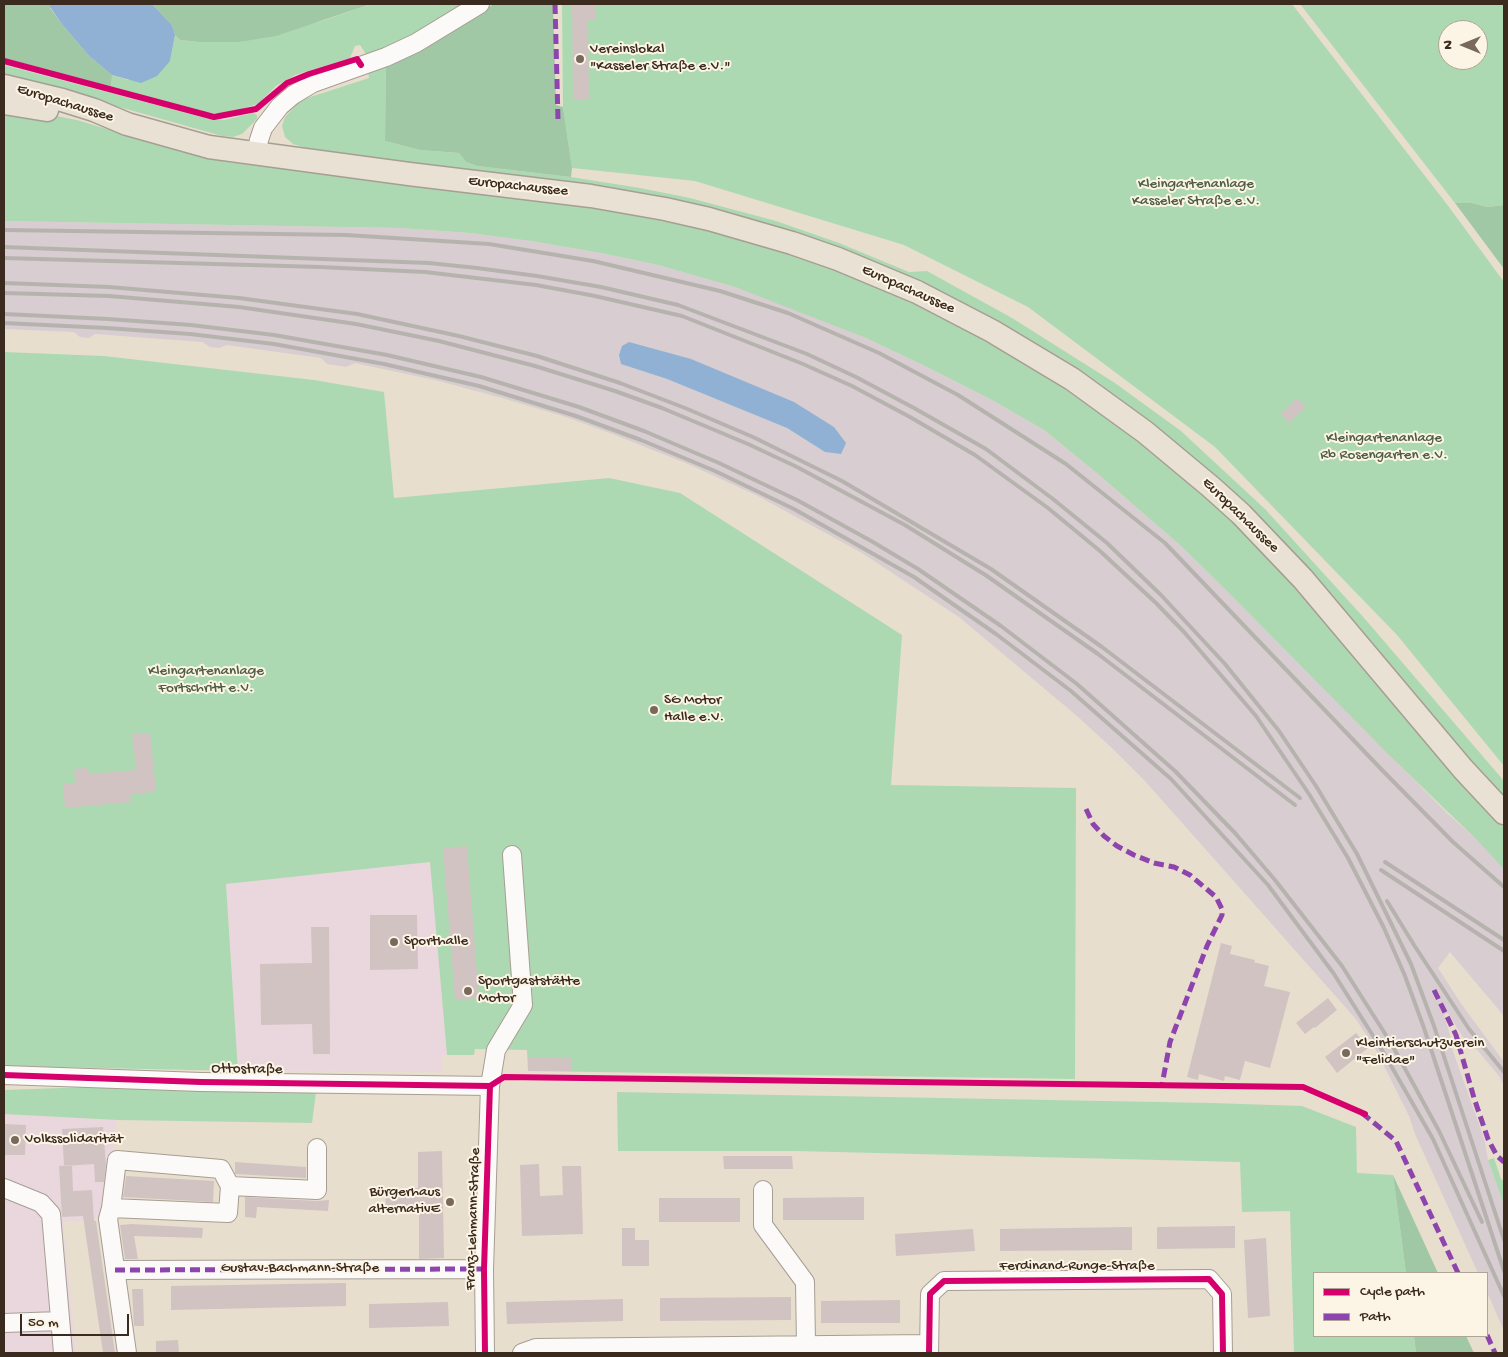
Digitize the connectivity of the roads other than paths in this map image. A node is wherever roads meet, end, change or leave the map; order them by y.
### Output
1 (480, 4) edge
2 (4, 86) edge
3 (4, 103) edge
4 (127, 124) junction
5 (256, 154) junction
6 (1504, 813) edge
7 (512, 854) dead end
8 (4, 1075) edge
9 (490, 1086) junction
10 (317, 1148) dead end
11 (230, 1186) junction
12 (4, 1188) edge
13 (762, 1190) dead end
14 (110, 1214) junction
15 (484, 1269) junction
16 (115, 1270) junction
17 (59, 1322) junction
18 (4, 1324) edge
19 (806, 1346) junction
20 (929, 1349) edge
21 (731, 1350) edge
22 (531, 1352) edge
23 (63, 1353) edge
24 (127, 1353) edge
25 (485, 1353) edge
26 (1223, 1353) edge

1 - 5 street
2 - 4 main road, Europachaussee
3 - 4 main road, Europachaussee
4 - 5 main road, Europachaussee
5 - 6 main road, Europachaussee
7 - 9 street, Franz-Lehmann-Straße
8 - 9 street, Ottostraße
9 - 15 street, Franz-Lehmann-Straße
10 - 11 street
11 - 14 street
11 - 14 street
12 - 17 street
13 - 19 street
14 - 16 street
15 - 16 street, Gustav-Bachmann-Straße
15 - 25 street, Franz-Lehmann-Straße
16 - 24 street
17 - 18 street
17 - 23 street
19 - 20 street
19 - 21 street
20 - 26 street, Ferdinand-Runge-Straße
21 - 22 street

